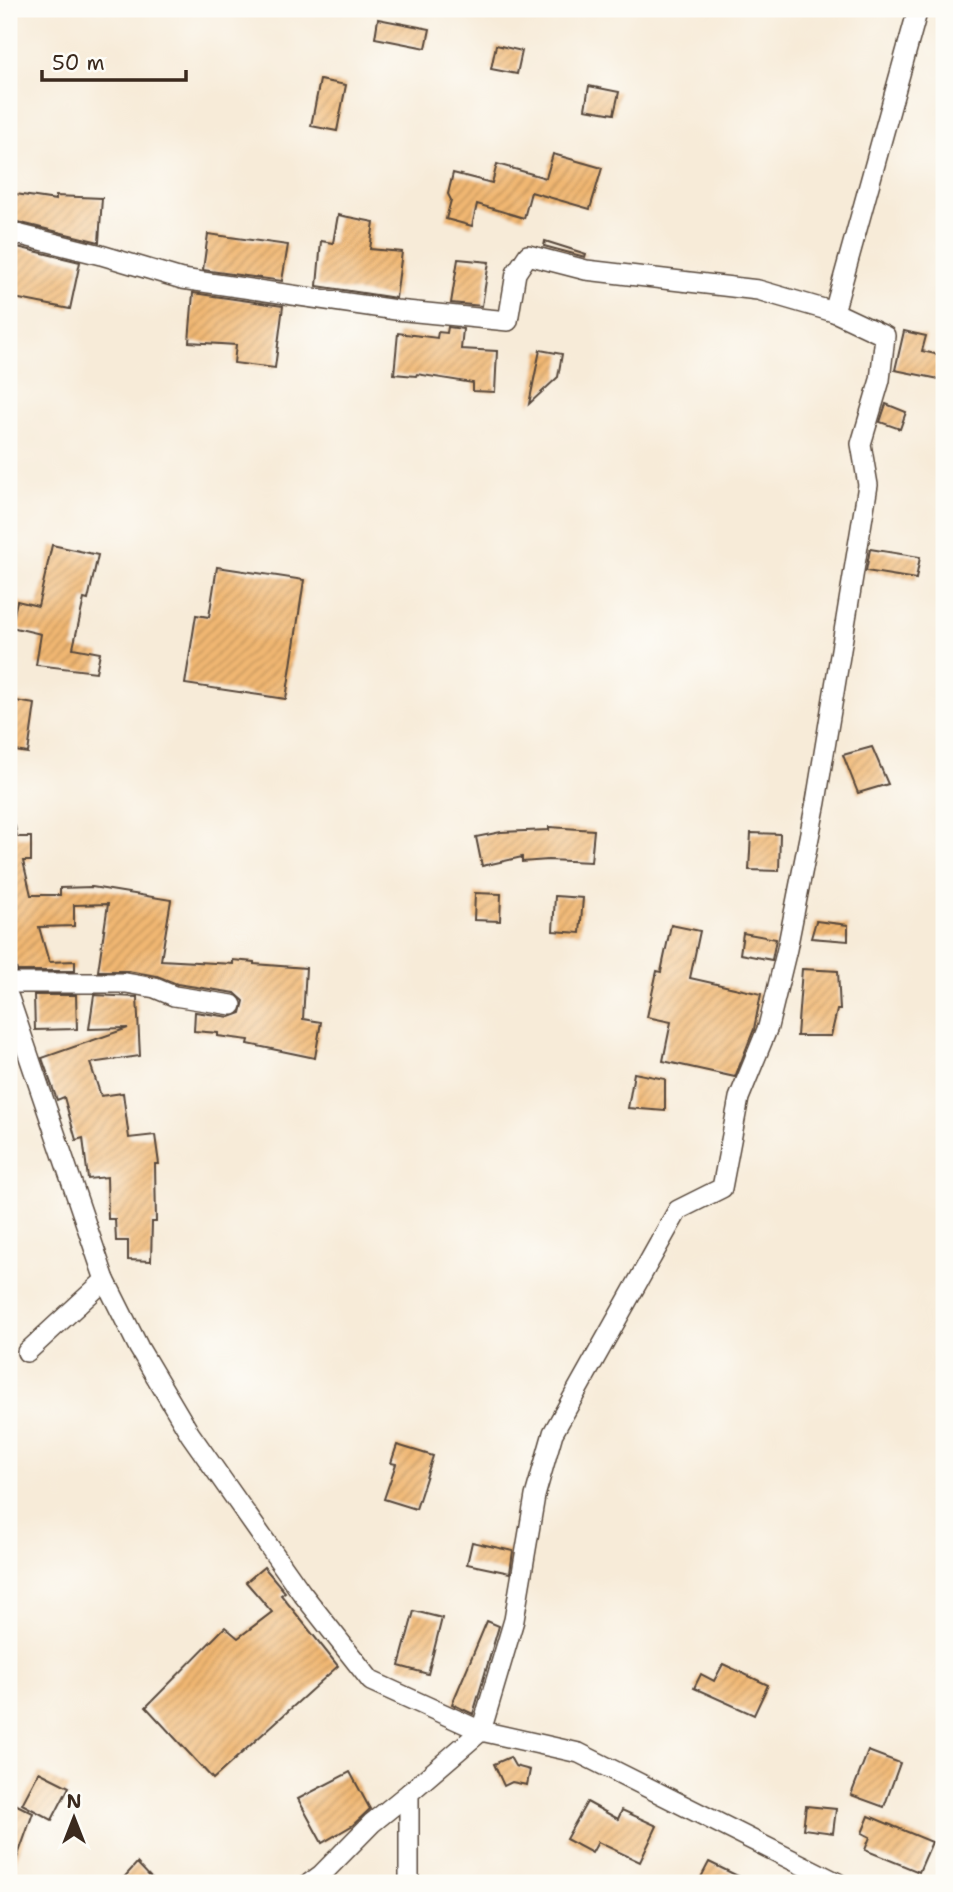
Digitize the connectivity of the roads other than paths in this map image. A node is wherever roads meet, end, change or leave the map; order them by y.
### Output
1 (918, 9) edge
2 (9, 232) edge
3 (834, 312) junction
4 (9, 983) edge
5 (9, 998) edge
6 (232, 1005) dead end
7 (105, 1280) junction
8 (27, 1352) dead end
9 (481, 1731) junction
10 (409, 1793) junction
11 (310, 1883) edge
12 (409, 1883) edge
13 (838, 1883) edge

1 - 3 street
2 - 3 street
3 - 9 street
4 - 6 street
5 - 7 street
7 - 8 street
7 - 9 street
9 - 10 street
9 - 13 street
10 - 11 street
10 - 12 street

